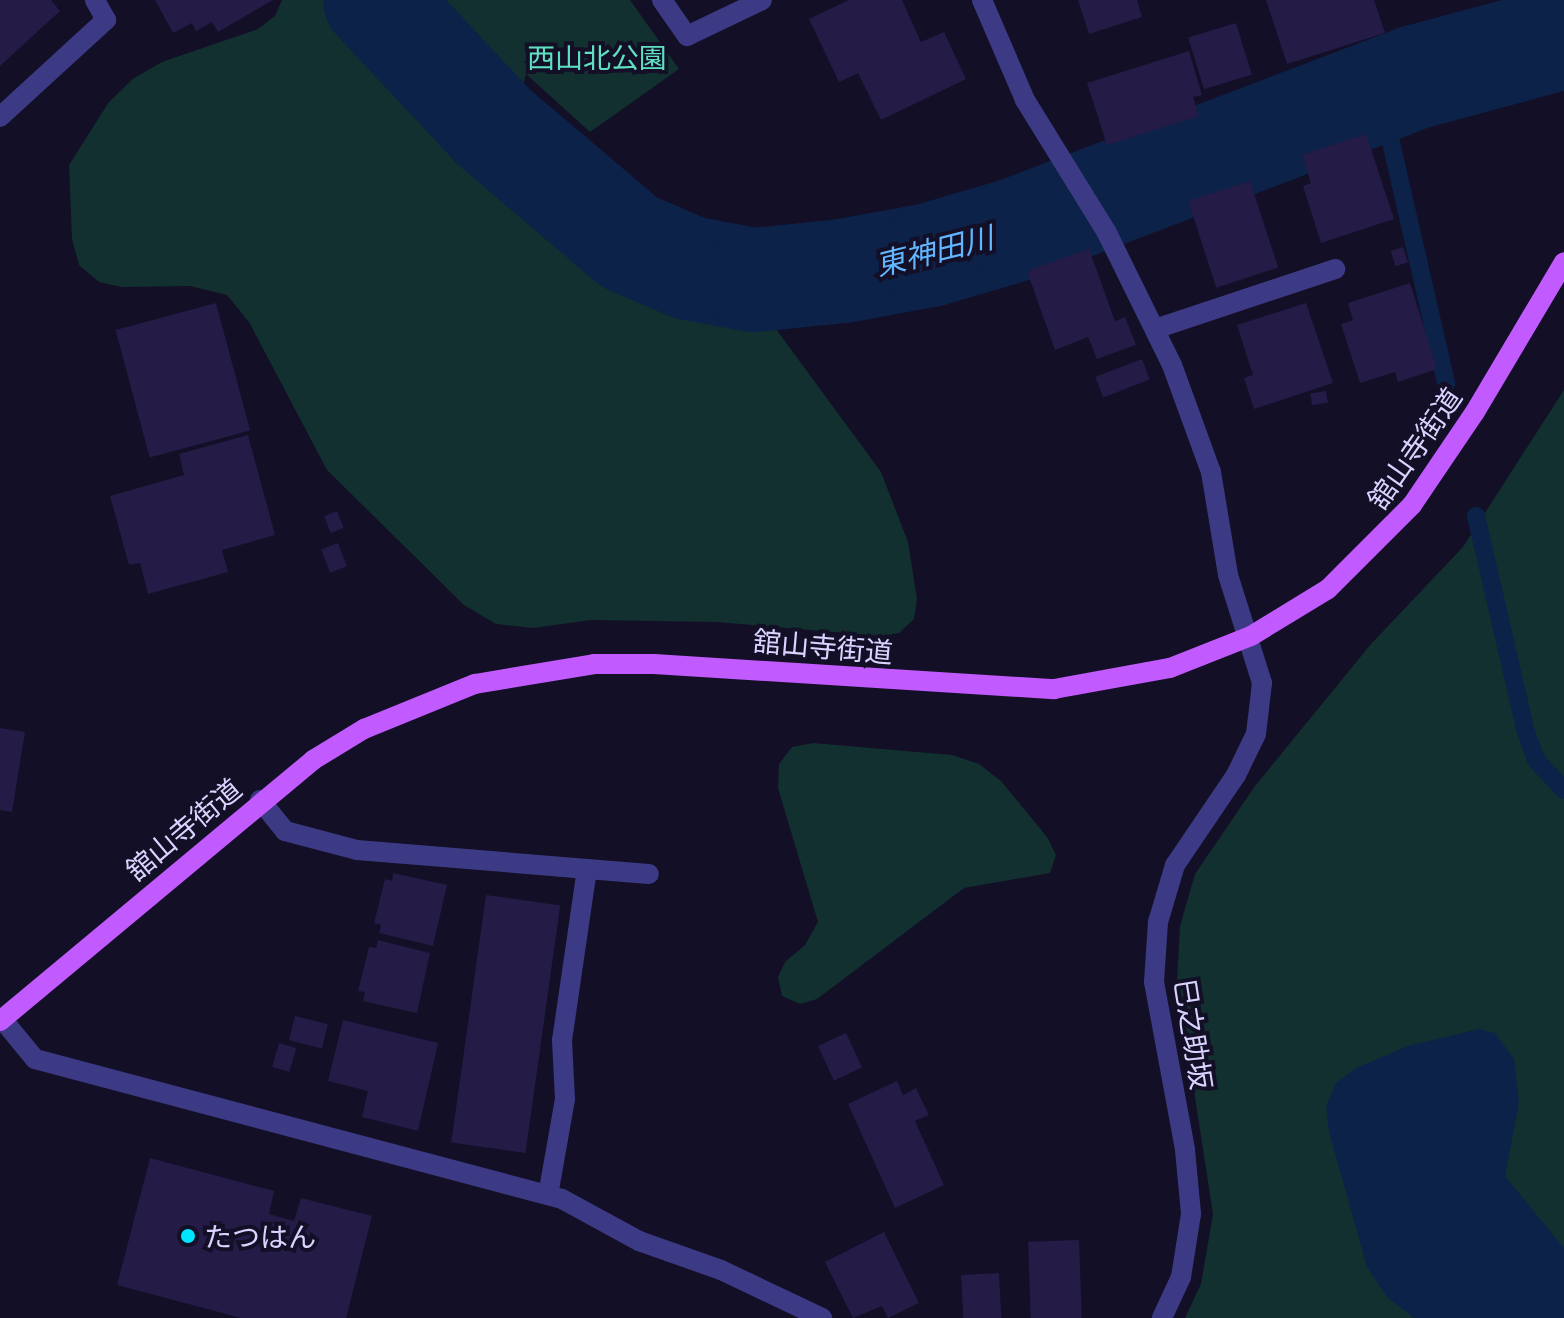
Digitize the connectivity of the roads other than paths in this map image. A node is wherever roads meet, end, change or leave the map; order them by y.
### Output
1 (95, 0) edge
2 (662, 0) edge
3 (762, 0) edge
4 (982, 0) edge
5 (0, 117) edge
6 (1564, 262) edge
7 (1335, 269) dead end
8 (1155, 329) junction
9 (1251, 636) junction
10 (260, 800) junction
11 (587, 869) junction
12 (649, 874) dead end
13 (1, 1020) edge
14 (548, 1195) junction
15 (822, 1318) edge
16 (1162, 1318) edge

1 - 5 street
2 - 3 street
4 - 8 street, 巳之助坂
6 - 9 main road, 舘山寺街道
7 - 8 street
8 - 9 street, 巳之助坂
9 - 10 main road, 舘山寺街道
9 - 16 street, 巳之助坂
10 - 11 street
10 - 13 main road, 舘山寺街道
11 - 12 street
11 - 14 street
13 - 14 street
14 - 15 street

